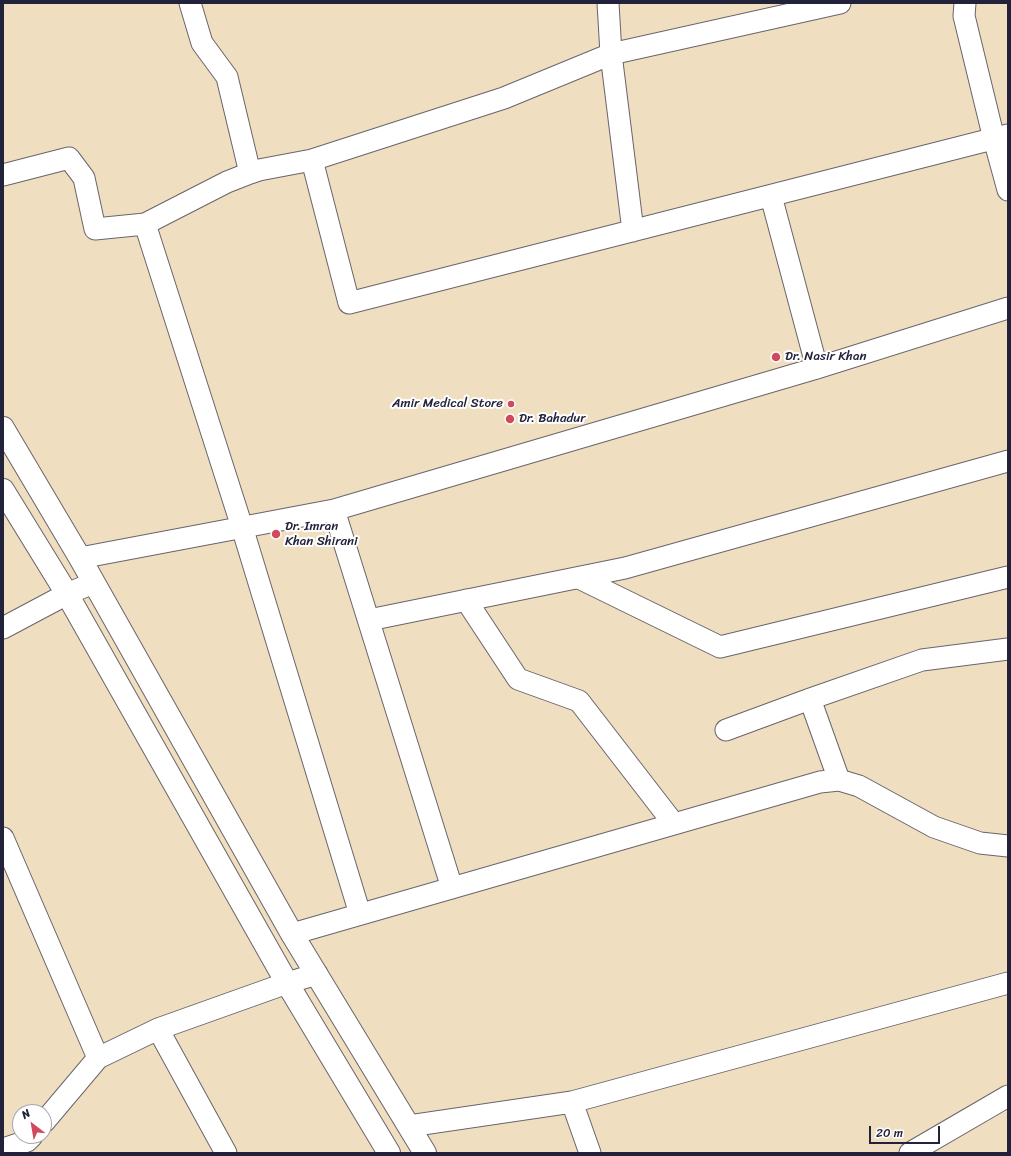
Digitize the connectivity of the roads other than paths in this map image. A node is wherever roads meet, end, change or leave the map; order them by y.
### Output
1 (190, 3) edge
2 (608, 3) edge
3 (840, 3) edge
4 (965, 3) edge
5 (611, 54) junction
6 (1001, 137) edge
7 (312, 160) junction
8 (250, 173) junction
9 (3, 175) edge
10 (1008, 190) edge
11 (771, 196) junction
12 (145, 224) junction
13 (633, 231) junction
14 (1008, 308) edge
15 (817, 368) junction
16 (3, 428) edge
17 (1008, 461) edge
18 (3, 490) edge
19 (334, 510) junction
20 (242, 527) junction
21 (80, 558) junction
22 (1008, 577) edge
23 (579, 578) junction
24 (93, 583) junction
25 (67, 594) junction
26 (466, 600) junction
27 (369, 620) junction
28 (3, 628) edge
29 (1008, 649) edge
30 (810, 699) junction
31 (726, 730) dead end
32 (839, 780) junction
33 (674, 824) junction
34 (3, 838) edge
35 (1008, 846) edge
36 (452, 888) junction
37 (360, 914) junction
38 (292, 934) junction
39 (317, 974) junction
40 (287, 983) junction
41 (1008, 983) edge
42 (158, 1029) junction
43 (98, 1058) junction
44 (1008, 1096) edge
45 (572, 1102) junction
46 (52, 1113) edge
47 (409, 1126) junction
48 (18, 1144) edge
49 (3, 1149) edge
50 (226, 1153) edge
51 (389, 1153) edge
52 (425, 1153) edge
53 (590, 1153) edge
54 (910, 1153) edge

1 - 8 street
2 - 5 street
3 - 5 street
4 - 6 street
5 - 7 street
5 - 13 street
6 - 10 street
6 - 11 street
7 - 8 street
7 - 13 street
8 - 12 street
9 - 12 street
11 - 13 street
11 - 15 street
12 - 20 street
14 - 15 street
15 - 19 street
16 - 21 main road
17 - 23 street
18 - 25 main road
19 - 20 street
19 - 27 street
20 - 21 street
20 - 37 street
21 - 24 main road
22 - 23 street
23 - 26 street
24 - 25 street
24 - 38 main road
25 - 28 street
25 - 40 main road
26 - 27 street
26 - 33 street
27 - 36 street
29 - 30 street
30 - 31 street
30 - 32 street
32 - 33 street
32 - 35 street
33 - 36 street
34 - 43 street
36 - 37 street
37 - 38 street
38 - 39 main road
39 - 40 street
39 - 47 main road
40 - 42 street
40 - 51 main road
41 - 45 street
42 - 43 street
42 - 50 street
43 - 46 street
44 - 54 street
45 - 47 street
45 - 53 street
47 - 52 main road
48 - 49 street

